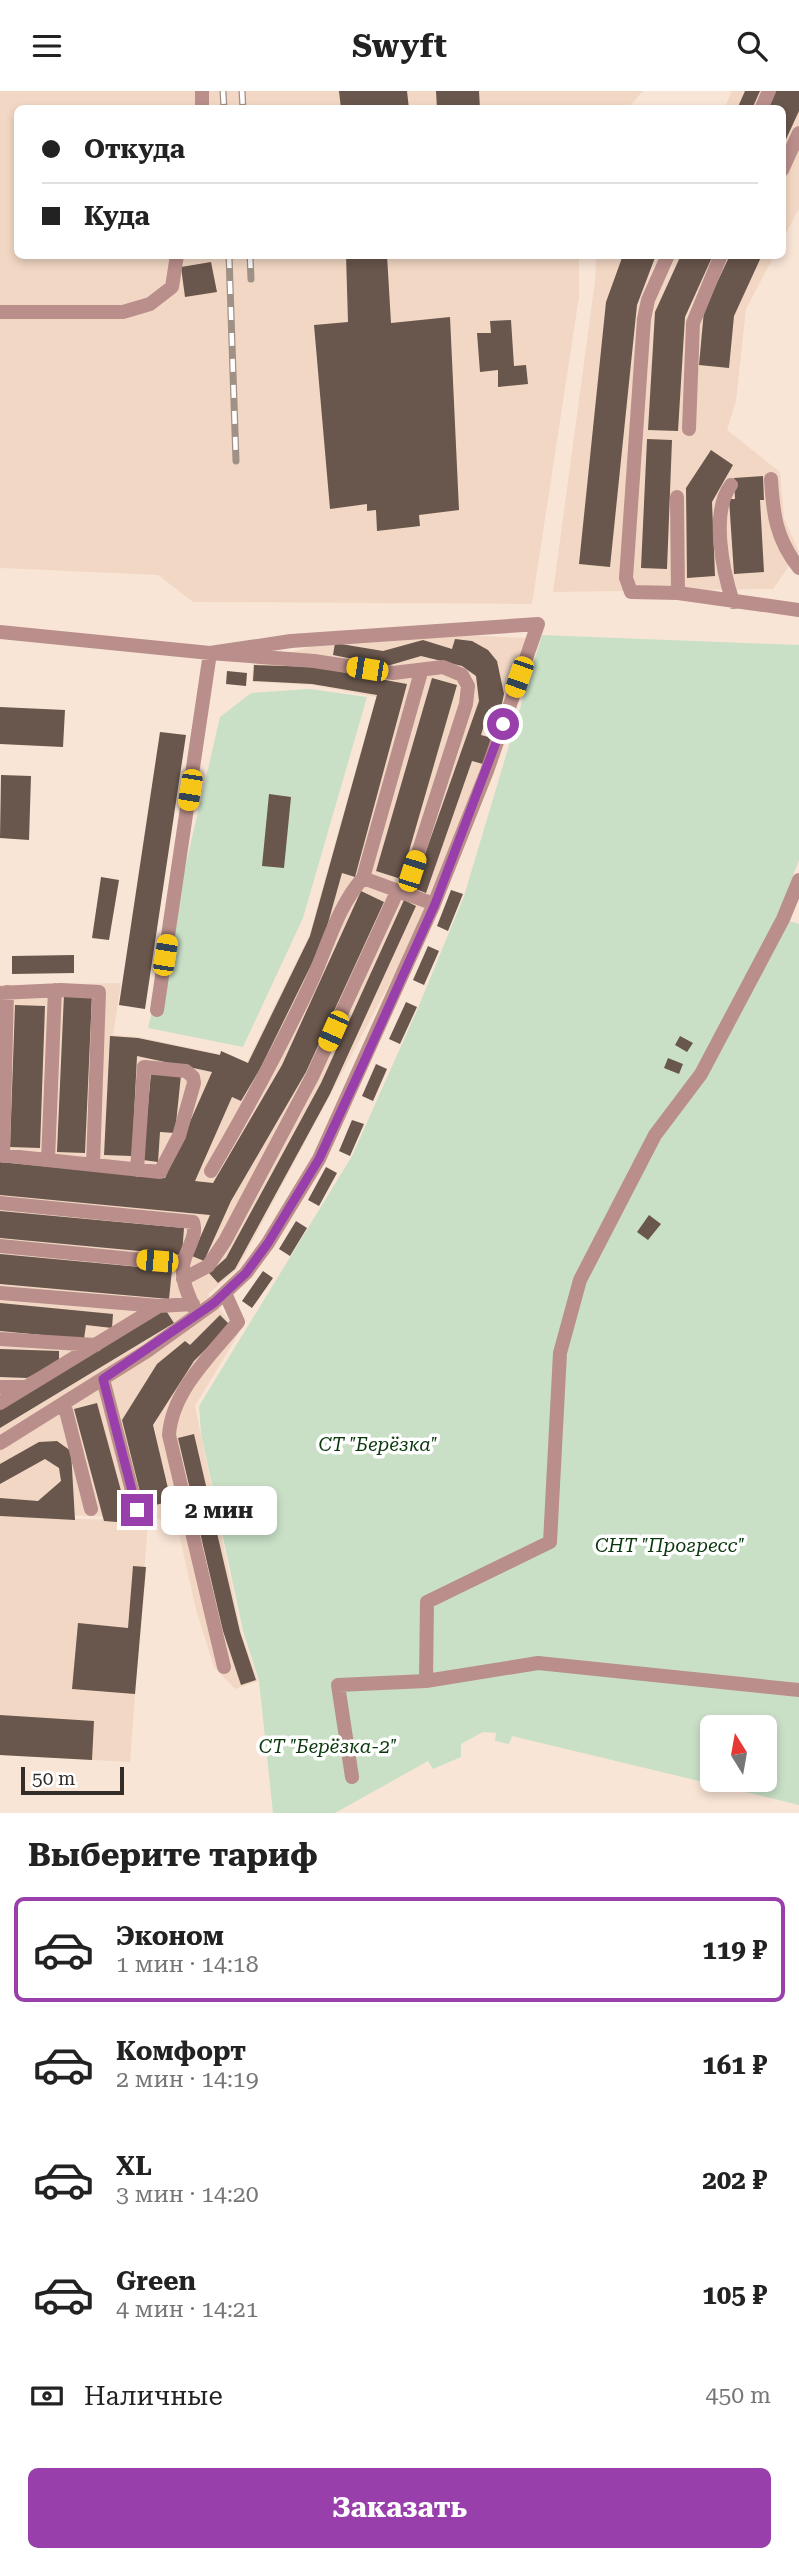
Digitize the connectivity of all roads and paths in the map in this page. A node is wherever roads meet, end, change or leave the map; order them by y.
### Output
1 (799, 133) edge
2 (786, 161) edge
3 (176, 259) edge
4 (666, 259) edge
5 (720, 259) edge
6 (0, 312) edge
7 (689, 429) dead end
8 (771, 479) dead end
9 (731, 485) dead end
10 (677, 498) dead end
11 (799, 568) edge
12 (678, 593) junction
13 (733, 602) junction
14 (799, 610) edge
15 (0, 632) edge
16 (210, 653) junction
17 (421, 672) junction
18 (363, 878) junction
19 (799, 880) edge
20 (401, 893) junction
21 (435, 904) junction
22 (55, 990) junction
23 (3, 993) edge
24 (157, 1010) dead end
25 (1, 1156) edge
26 (48, 1160) junction
27 (93, 1165) junction
28 (137, 1170) junction
29 (211, 1171) dead end
30 (0, 1203) edge
31 (0, 1246) edge
32 (183, 1271) junction
33 (0, 1293) edge
34 (225, 1293) junction
35 (159, 1306) junction
36 (195, 1310) junction
37 (0, 1339) edge
38 (97, 1345) junction
39 (103, 1379) junction
40 (0, 1387) edge
41 (26, 1387) junction
42 (0, 1403) edge
43 (64, 1403) junction
44 (0, 1443) edge
45 (91, 1509) dead end
46 (137, 1510) dead end
47 (224, 1667) dead end
48 (426, 1681) junction
49 (799, 1691) edge
50 (352, 1777) dead end

1 - 2 lane
3 - 6 lane
4 - 12 lane
5 - 7 lane
8 - 11 lane
9 - 13 lane
10 - 12 lane
12 - 13 lane
13 - 14 lane
15 - 16 lane
16 - 17 lane
16 - 21 lane
16 - 24 lane
17 - 18 lane
17 - 20 lane
18 - 20 lane
18 - 29 lane
19 - 48 lane
20 - 21 lane
20 - 32 lane
21 - 34 lane
22 - 23 lane
22 - 26 lane
22 - 27 lane
23 - 25 lane
25 - 26 lane
26 - 27 lane
27 - 28 lane
28 - 28 lane
30 - 32 lane
31 - 32 lane
32 - 36 lane
33 - 35 lane
34 - 36 lane
34 - 47 lane
35 - 36 lane
35 - 38 lane
36 - 39 lane
37 - 38 lane
38 - 41 lane
39 - 43 lane
39 - 46 lane
40 - 41 lane
41 - 42 lane
43 - 44 lane
43 - 45 lane
48 - 49 lane
48 - 50 lane

